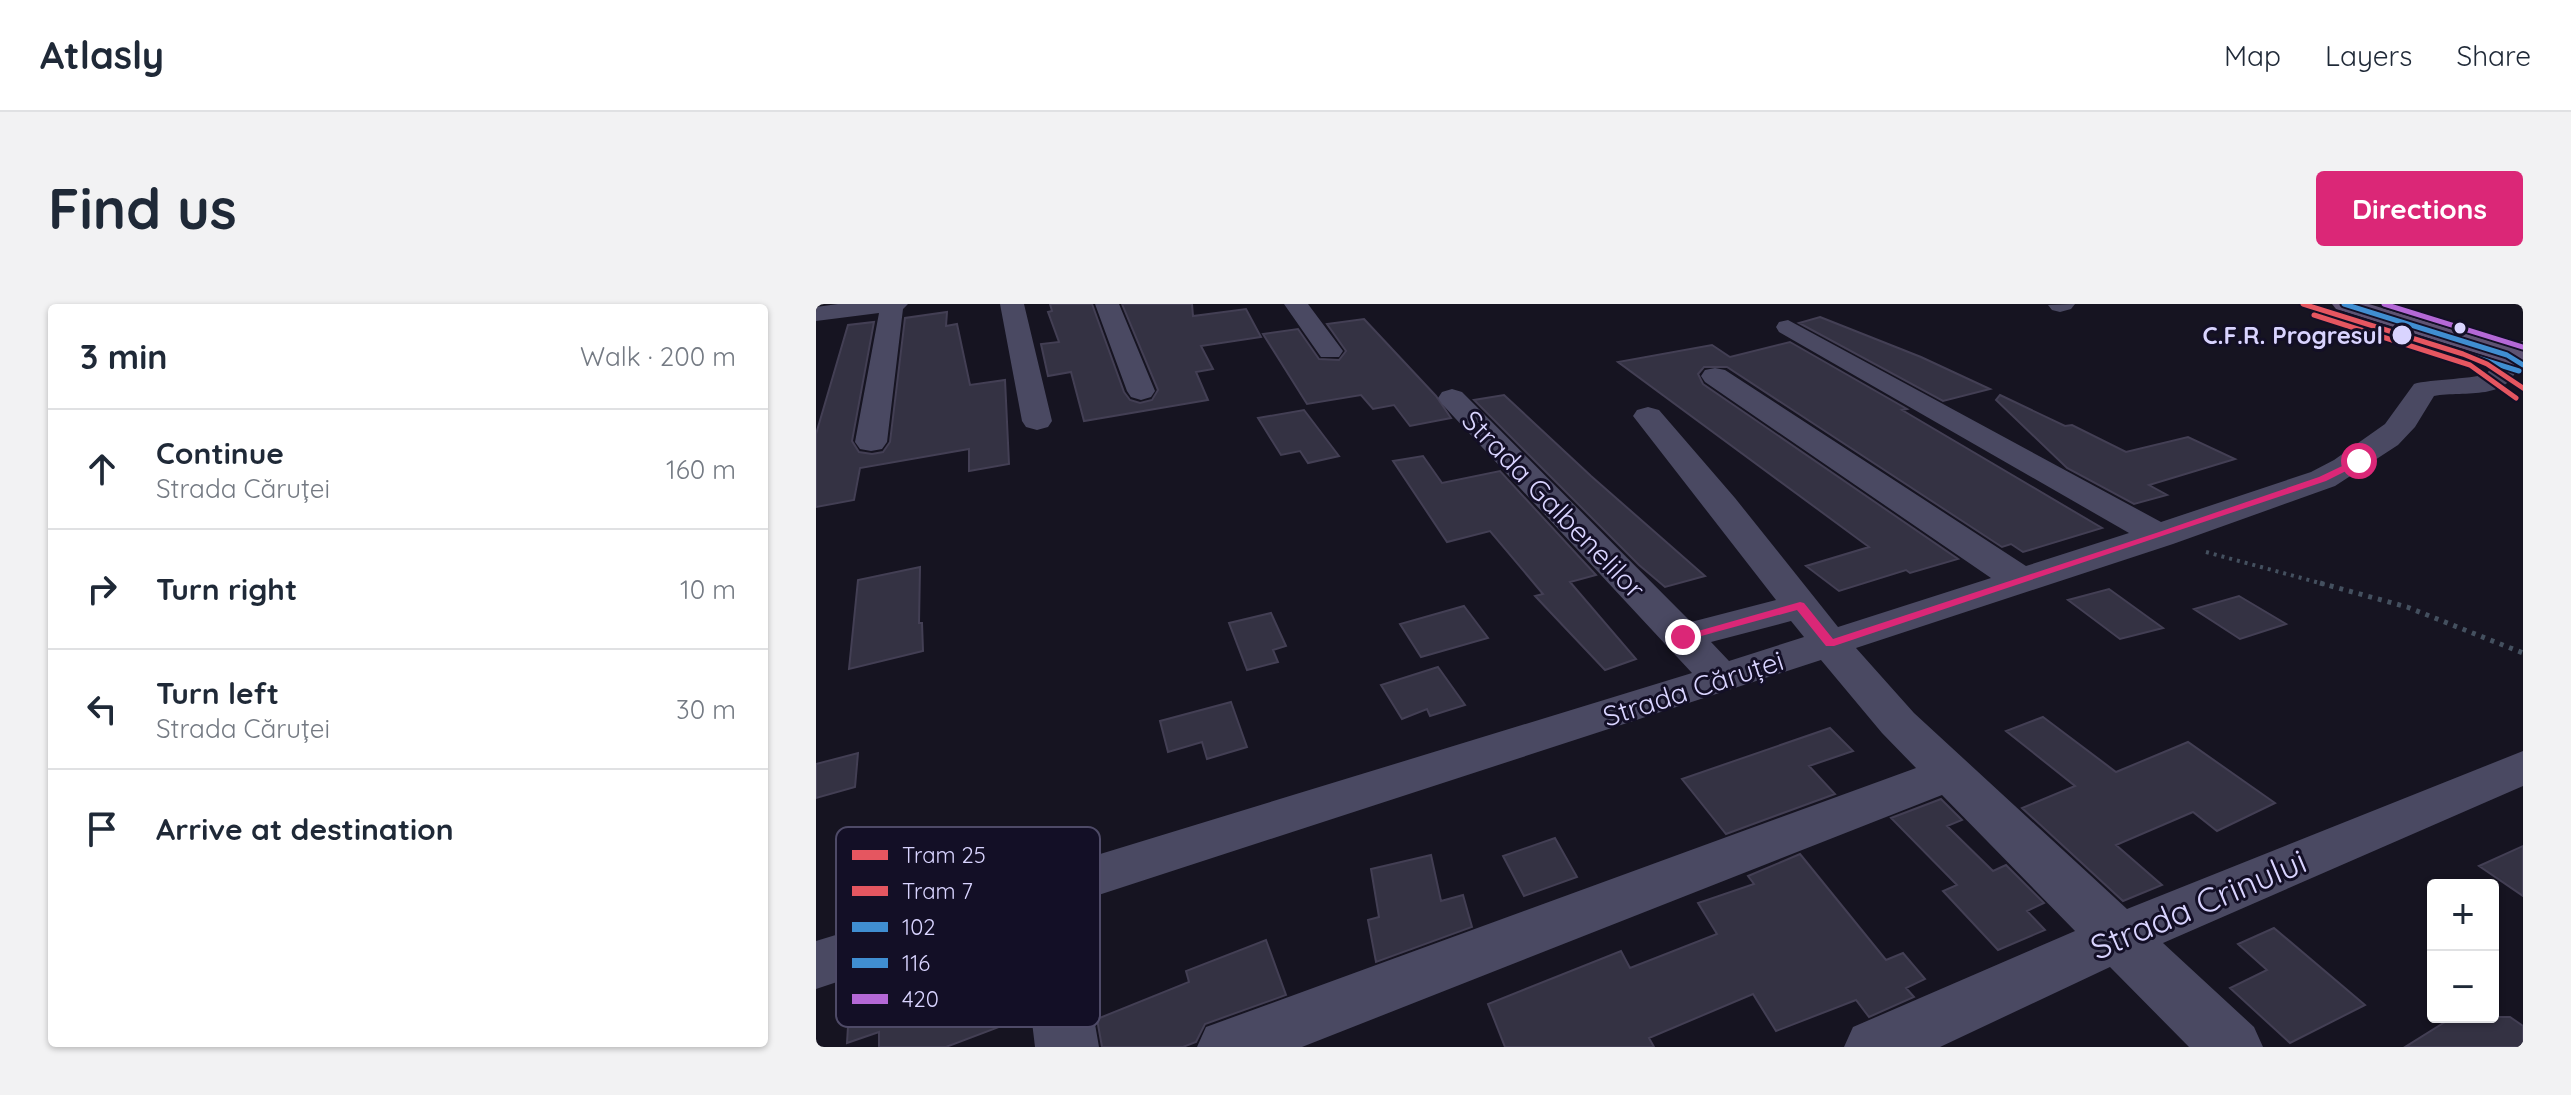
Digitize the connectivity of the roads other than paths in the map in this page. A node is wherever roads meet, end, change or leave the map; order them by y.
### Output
1 (894, 304) edge
2 (1012, 304) edge
3 (1107, 304) edge
4 (1296, 304) edge
5 (2344, 304) edge
6 (2395, 304) edge
7 (816, 314) edge
8 (1788, 327) dead end
9 (1330, 351) dead end
10 (2520, 354) edge
11 (1715, 376) dead end
12 (1141, 391) dead end
13 (1452, 398) dead end
14 (1648, 416) dead end
15 (1037, 421) dead end
16 (871, 442) dead end
17 (2160, 536) junction
18 (2022, 581) junction
19 (1800, 606) junction
20 (1683, 637) junction
21 (1830, 644) junction
22 (1722, 679) junction
23 (2523, 767) edge
24 (1950, 774) junction
25 (1100, 873) edge
26 (2119, 937) junction
27 (836, 959) edge
28 (816, 965) edge
29 (1064, 1027) edge
30 (1067, 1047) edge
31 (1229, 1047) edge
32 (1876, 1047) edge
33 (2231, 1047) edge

1 - 7 street
1 - 16 street
2 - 15 street
3 - 12 street
4 - 9 street
5 - 10 main road
6 - 10 main road
8 - 17 street
10 - 17 street, Strada Căruței
11 - 18 street
13 - 20 street, Strada Galbenelilor
14 - 19 street
17 - 18 street, Strada Căruței
18 - 21 street, Strada Căruței
19 - 20 street, Strada Căruței
19 - 21 street
20 - 22 street, Strada Galbenelilor
21 - 22 street, Strada Căruței
21 - 24 street
22 - 25 street, Strada Căruței
23 - 26 street, Strada Crinului
24 - 26 street
24 - 31 street
26 - 32 street, Strada Crinului
26 - 33 street
27 - 28 street, Strada Căruței
29 - 30 street

